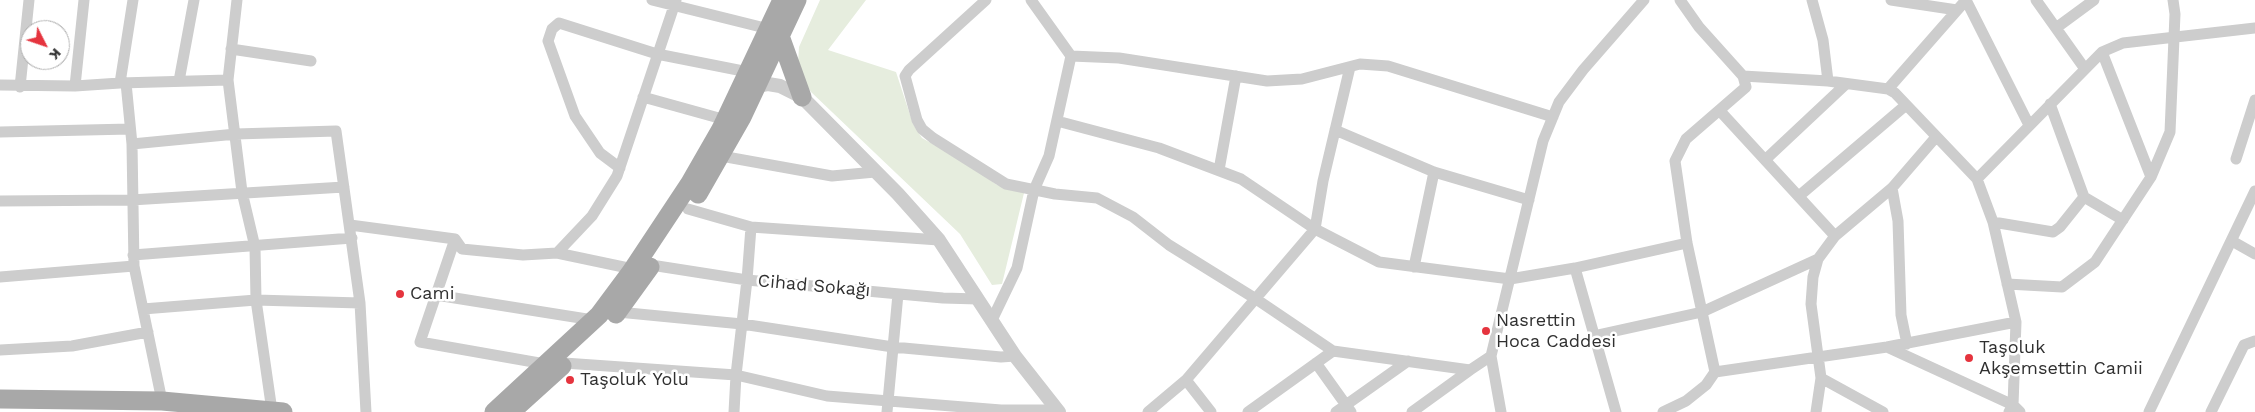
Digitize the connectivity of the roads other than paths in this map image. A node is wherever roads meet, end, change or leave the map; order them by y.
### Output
1 (29, 0) edge
2 (84, 0) edge
3 (133, 0) edge
4 (194, 0) edge
5 (237, 0) edge
6 (652, 0) edge
7 (782, 0) edge
8 (797, 0) edge
9 (986, 0) edge
10 (1031, 0) edge
11 (1644, 0) edge
12 (1680, 0) edge
13 (1812, 0) edge
14 (1891, 0) edge
15 (1966, 0) edge
16 (2036, 0) edge
17 (2094, 0) edge
18 (2173, 0) edge
19 (675, 3) edge
20 (1957, 10) junction
21 (2056, 28) junction
22 (2255, 28) edge
23 (774, 33) junction
24 (2175, 37) junction
25 (230, 49) junction
26 (2102, 52) junction
27 (658, 54) junction
28 (1071, 56) junction
29 (311, 60) dead end
30 (1350, 67) junction
31 (2086, 69) junction
32 (1236, 76) junction
33 (1743, 76) junction
34 (752, 79) junction
35 (228, 80) junction
36 (1828, 80) junction
37 (179, 81) junction
38 (123, 83) junction
39 (1846, 84) junction
40 (0, 85) edge
41 (75, 86) junction
42 (20, 87) junction
43 (1888, 89) junction
44 (643, 97) junction
45 (802, 97) junction
46 (2050, 104) junction
47 (1906, 105) junction
48 (2254, 106) edge
49 (1720, 111) junction
50 (1553, 117) junction
51 (726, 120) junction
52 (1057, 121) junction
53 (2029, 124) junction
54 (130, 129) junction
55 (1335, 130) junction
56 (0, 132) edge
57 (236, 134) junction
58 (1936, 137) junction
59 (132, 144) junction
60 (721, 156) junction
61 (2236, 159) dead end
62 (1765, 160) junction
63 (620, 168) junction
64 (1219, 170) junction
65 (875, 172) junction
66 (1434, 172) junction
67 (2151, 177) junction
68 (1977, 179) junction
69 (344, 188) junction
70 (1892, 188) junction
71 (1034, 190) junction
72 (2255, 191) edge
73 (242, 192) junction
74 (1799, 196) junction
75 (2084, 196) junction
76 (131, 200) junction
77 (1528, 200) junction
78 (0, 201) edge
79 (688, 209) junction
80 (2123, 220) junction
81 (1993, 222) junction
82 (350, 225) junction
83 (751, 228) junction
84 (1315, 229) junction
85 (1834, 236) junction
86 (352, 238) junction
87 (455, 239) junction
88 (939, 240) junction
89 (2232, 241) junction
90 (1687, 244) junction
91 (255, 247) junction
92 (557, 253) junction
93 (2255, 254) edge
94 (1818, 259) junction
95 (133, 261) junction
96 (651, 265) junction
97 (1414, 267) junction
98 (633, 268) junction
99 (1574, 268) junction
100 (0, 278) edge
101 (1510, 279) junction
102 (747, 280) junction
103 (2007, 284) junction
104 (898, 294) junction
105 (436, 295) junction
106 (978, 299) junction
107 (1256, 299) junction
108 (256, 300) junction
109 (360, 303) junction
110 (143, 309) junction
111 (618, 312) junction
112 (1702, 312) junction
113 (593, 320) junction
114 (992, 320) junction
115 (2016, 322) junction
116 (742, 324) junction
117 (148, 332) junction
118 (1593, 336) junction
119 (2255, 341) edge
120 (1907, 344) junction
121 (893, 348) junction
122 (1887, 348) junction
123 (0, 350) edge
124 (1333, 351) junction
125 (1015, 356) junction
126 (1491, 356) junction
127 (1817, 359) junction
128 (1408, 361) junction
129 (564, 363) junction
130 (1316, 363) junction
131 (545, 364) junction
132 (1470, 370) junction
133 (1715, 372) junction
134 (736, 375) junction
135 (1821, 378) junction
136 (1186, 380) junction
137 (0, 399) edge
138 (162, 401) junction
139 (887, 407) edge
140 (1348, 408) edge
141 (2014, 410) edge
142 (1058, 411) edge
143 (277, 412) edge
144 (366, 412) edge
145 (494, 412) edge
146 (511, 412) edge
147 (734, 412) edge
148 (1148, 412) edge
149 (1211, 412) edge
150 (1248, 412) edge
151 (1336, 412) edge
152 (1412, 412) edge
153 (1501, 412) edge
154 (1616, 412) edge
155 (1663, 412) edge
156 (1816, 412) edge
157 (1883, 412) edge
158 (2149, 412) edge
159 (2211, 412) edge

1 - 42 street
2 - 41 street
3 - 38 street
4 - 37 street
5 - 25 street
6 - 19 street
7 - 23 main road
8 - 23 main road
9 - 71 street
10 - 28 street
11 - 50 street
12 - 33 street
13 - 36 street
14 - 20 street
15 - 20 street
15 - 53 street
16 - 21 street
17 - 21 street
18 - 24 street
19 - 23 street
19 - 27 street
20 - 43 street
21 - 31 street
22 - 24 street
23 - 34 main road
23 - 45 main road
24 - 26 street
24 - 67 street
25 - 29 street
25 - 35 street
26 - 31 street
26 - 67 street
27 - 34 street
27 - 44 street
27 - 63 street
28 - 32 street
28 - 52 street
30 - 32 street
30 - 50 street
30 - 55 street
31 - 46 street
32 - 64 street
33 - 36 street
33 - 49 street
34 - 45 street
34 - 51 main road
34 - 60 main road
35 - 37 street
35 - 57 street
36 - 39 street
37 - 38 street
38 - 41 street
38 - 54 street
39 - 43 street
39 - 62 street
40 - 42 street
41 - 42 street
43 - 47 street
44 - 51 street
44 - 63 street
45 - 65 street
46 - 53 street
46 - 75 street
47 - 58 street
47 - 74 street
48 - 61 street
49 - 62 street
49 - 90 street
50 - 77 street
51 - 98 main road
52 - 64 street
52 - 71 street
53 - 68 street
54 - 56 street
54 - 59 street
55 - 66 street
55 - 84 street
57 - 59 street
57 - 69 street
57 - 73 street
58 - 68 street
58 - 70 street
59 - 76 street
60 - 65 street
60 - 79 main road
62 - 74 street
63 - 92 street
64 - 84 street
65 - 88 street
66 - 77 street
66 - 97 street
67 - 80 street
68 - 81 street
69 - 73 street
69 - 82 street
70 - 85 street
70 - 120 street
71 - 107 street
71 - 114 street
72 - 89 street
73 - 76 street
73 - 91 street
74 - 85 street
75 - 80 street
75 - 81 street
76 - 78 street
76 - 95 street
77 - 101 street
79 - 83 street
79 - 96 main road
80 - 103 street
81 - 103 street
82 - 86 street
82 - 87 street
83 - 88 street
83 - 102 street
84 - 97 street
84 - 107 street
85 - 94 street
86 - 91 street
86 - 109 street
87 - 92 street
87 - 105 street
88 - 106 street
89 - 93 street
89 - 158 street
90 - 99 street
90 - 112 street
91 - 95 street
91 - 108 street
92 - 98 street
94 - 112 street
94 - 127 street
95 - 100 street
95 - 110 street
96 - 102 street, Cihad Sokağı
96 - 111 main road
97 - 101 street
98 - 113 main road
99 - 101 street
99 - 118 street
101 - 126 street
102 - 104 street, Cihad Sokağı
102 - 116 street
103 - 115 street
104 - 106 street, Cihad Sokağı
104 - 121 street
105 - 113 street
105 - 131 street
106 - 114 street
107 - 124 street
107 - 136 street
108 - 109 street
108 - 110 street
108 - 143 street
109 - 144 street
110 - 117 street
111 - 116 street
111 - 129 main road
112 - 118 street
112 - 133 street
113 - 131 main road
114 - 125 street
115 - 120 street
115 - 141 street
116 - 121 street
116 - 134 street
117 - 123 street
117 - 138 street
118 - 154 street
119 - 159 street
120 - 122 street
121 - 125 street
121 - 139 street
122 - 127 street
122 - 141 street
124 - 128 street
124 - 130 street
125 - 142 street
126 - 132 street
126 - 153 street
127 - 133 street
127 - 135 street
128 - 132 street
128 - 140 street
129 - 134 street
129 - 146 main road
130 - 140 street
130 - 150 street
131 - 145 main road
132 - 152 street
133 - 155 street
134 - 139 street
134 - 147 street
135 - 156 street
135 - 157 street
136 - 148 street
136 - 149 street
137 - 138 main road
138 - 143 main road
139 - 142 street
140 - 151 street

